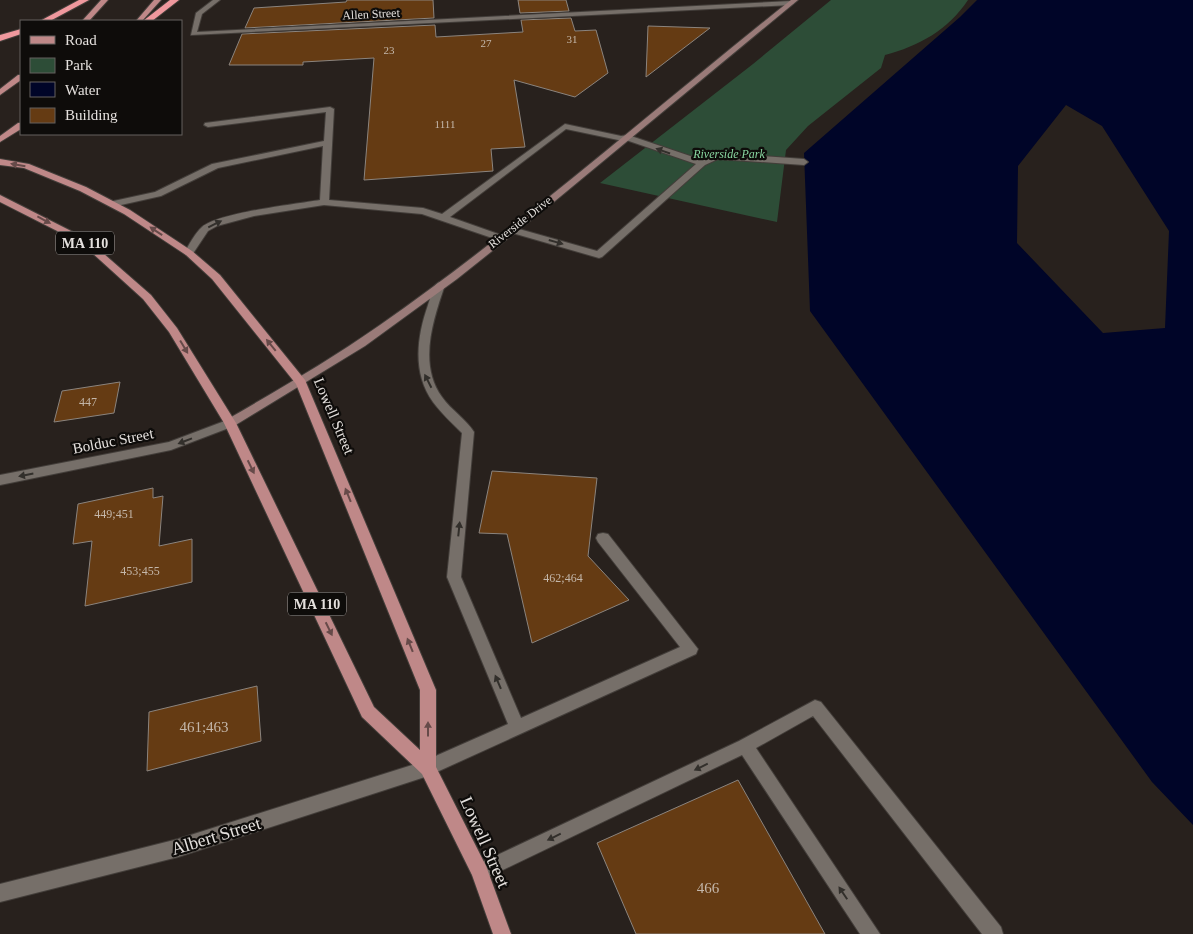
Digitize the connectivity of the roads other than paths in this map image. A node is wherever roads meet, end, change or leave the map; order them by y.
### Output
1 (85, 0) edge
2 (105, 0) edge
3 (158, 0) edge
4 (175, 0) edge
5 (217, 0) edge
6 (793, 2) edge
7 (46, 20) edge
8 (86, 20) edge
9 (140, 20) edge
10 (148, 20) edge
11 (20, 31) edge
12 (0, 38) edge
13 (20, 78) edge
14 (0, 93) edge
15 (208, 125) dead end
16 (20, 126) edge
17 (624, 138) junction
18 (0, 140) edge
19 (327, 142) junction
20 (0, 162) edge
21 (804, 162) dead end
22 (702, 163) junction
23 (0, 198) edge
24 (324, 202) junction
25 (112, 204) junction
26 (443, 218) junction
27 (512, 230) junction
28 (501, 238) junction
29 (189, 253) junction
30 (440, 285) junction
31 (301, 383) junction
32 (230, 423) junction
33 (0, 480) edge
34 (603, 538) dead end
35 (517, 727) junction
36 (745, 746) junction
37 (428, 768) junction
38 (480, 872) junction
39 (0, 893) edge
40 (502, 934) edge
41 (870, 934) edge
42 (994, 934) edge

1 - 7 highway
2 - 8 main road
3 - 9 main road
4 - 10 highway
5 - 6 street, Allen Street
6 - 17 main road, Riverside Drive
11 - 12 highway
13 - 14 main road
15 - 19 street
16 - 18 main road
22 -> 17 street
17 - 26 street
17 - 27 main road, Riverside Drive
19 - 24 street
19 - 25 street
25 -> 20 main road, Lowell Street / MA 110
21 - 22 street
27 -> 22 street
23 -> 32 main road, Lowell Street / MA 110
24 - 26 street
29 -> 24 street
29 -> 25 main road, Lowell Street / MA 110
26 - 28 street
27 - 28 main road, Riverside Drive
28 - 30 main road, Riverside Drive
31 -> 29 main road, Lowell Street / MA 110
30 - 31 main road, Riverside Drive
35 -> 30 street
31 - 32 main road, Riverside Drive
37 -> 31 main road, Lowell Street / MA 110
32 -> 33 street, Bolduc Street
32 -> 37 main road, Lowell Street / MA 110
34 - 35 street, Albert Street
35 - 37 street, Albert Street
36 -> 38 street
41 -> 36 street
36 - 42 street
37 - 38 main road, Lowell Street / MA 110
37 - 39 street, Albert Street
38 - 40 main road, Lowell Street / MA 110

